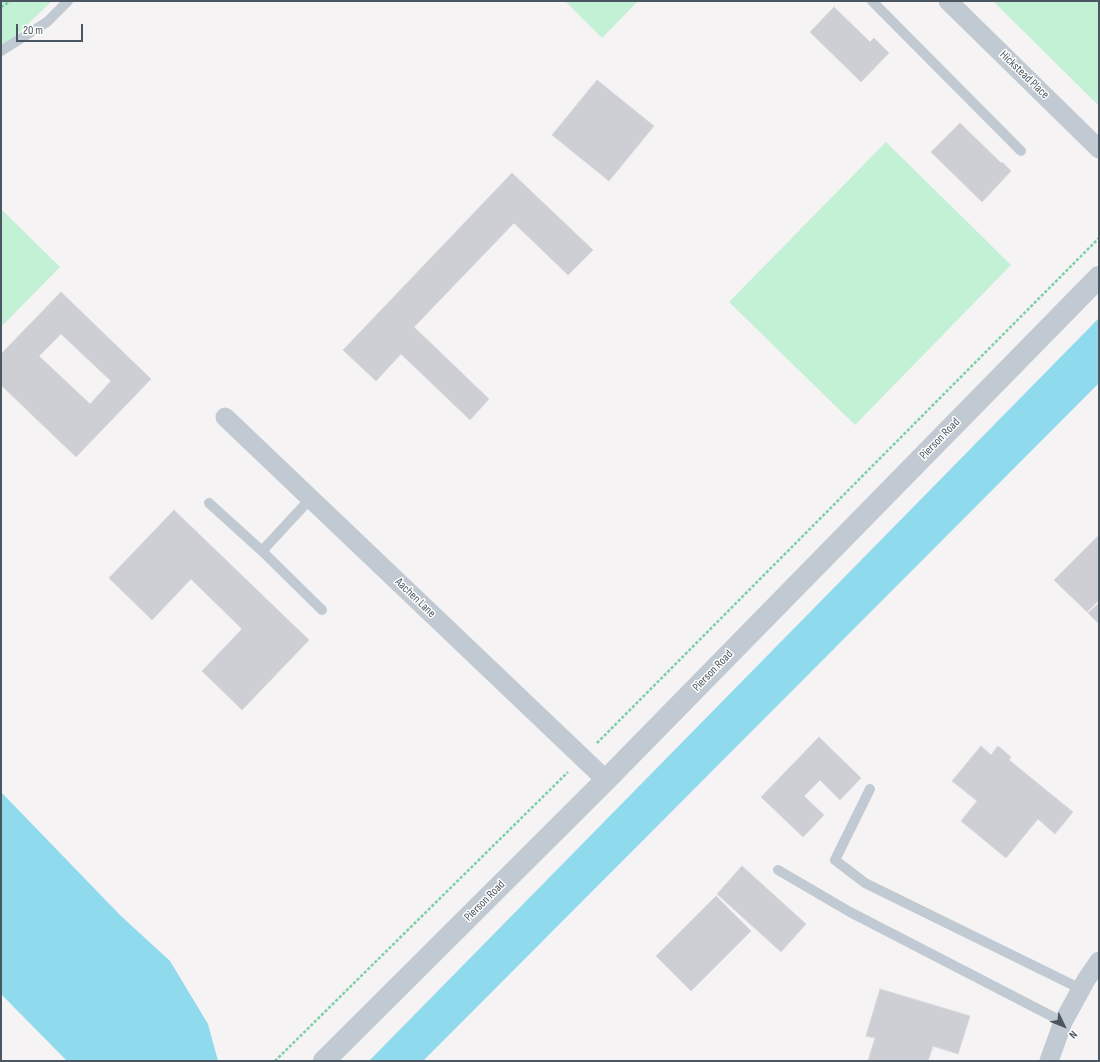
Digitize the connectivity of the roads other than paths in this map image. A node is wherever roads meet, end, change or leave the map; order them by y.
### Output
1 (68, 1) edge
2 (872, 1) edge
3 (948, 1) edge
4 (1, 51) edge
5 (1099, 149) edge
6 (1021, 151) dead end
7 (1099, 277) edge
8 (225, 417) dead end
9 (311, 498) junction
10 (209, 503) dead end
11 (262, 551) junction
12 (322, 610) dead end
13 (606, 780) junction
14 (870, 789) dead end
15 (778, 870) dead end
16 (1099, 961) edge
17 (1081, 989) junction
18 (1063, 1022) junction
19 (324, 1061) edge
20 (1049, 1061) edge

1 - 4 lane
2 - 6 lane
3 - 5 street, Hickstead Place
7 - 13 street, Pierson Road
8 - 9 street, Aachen Lane
9 - 11 lane
9 - 13 street, Aachen Lane
10 - 11 lane
11 - 12 lane
13 - 19 street, Pierson Road
14 - 17 lane
15 - 18 lane
16 - 17 street
17 - 18 street
18 - 20 street

